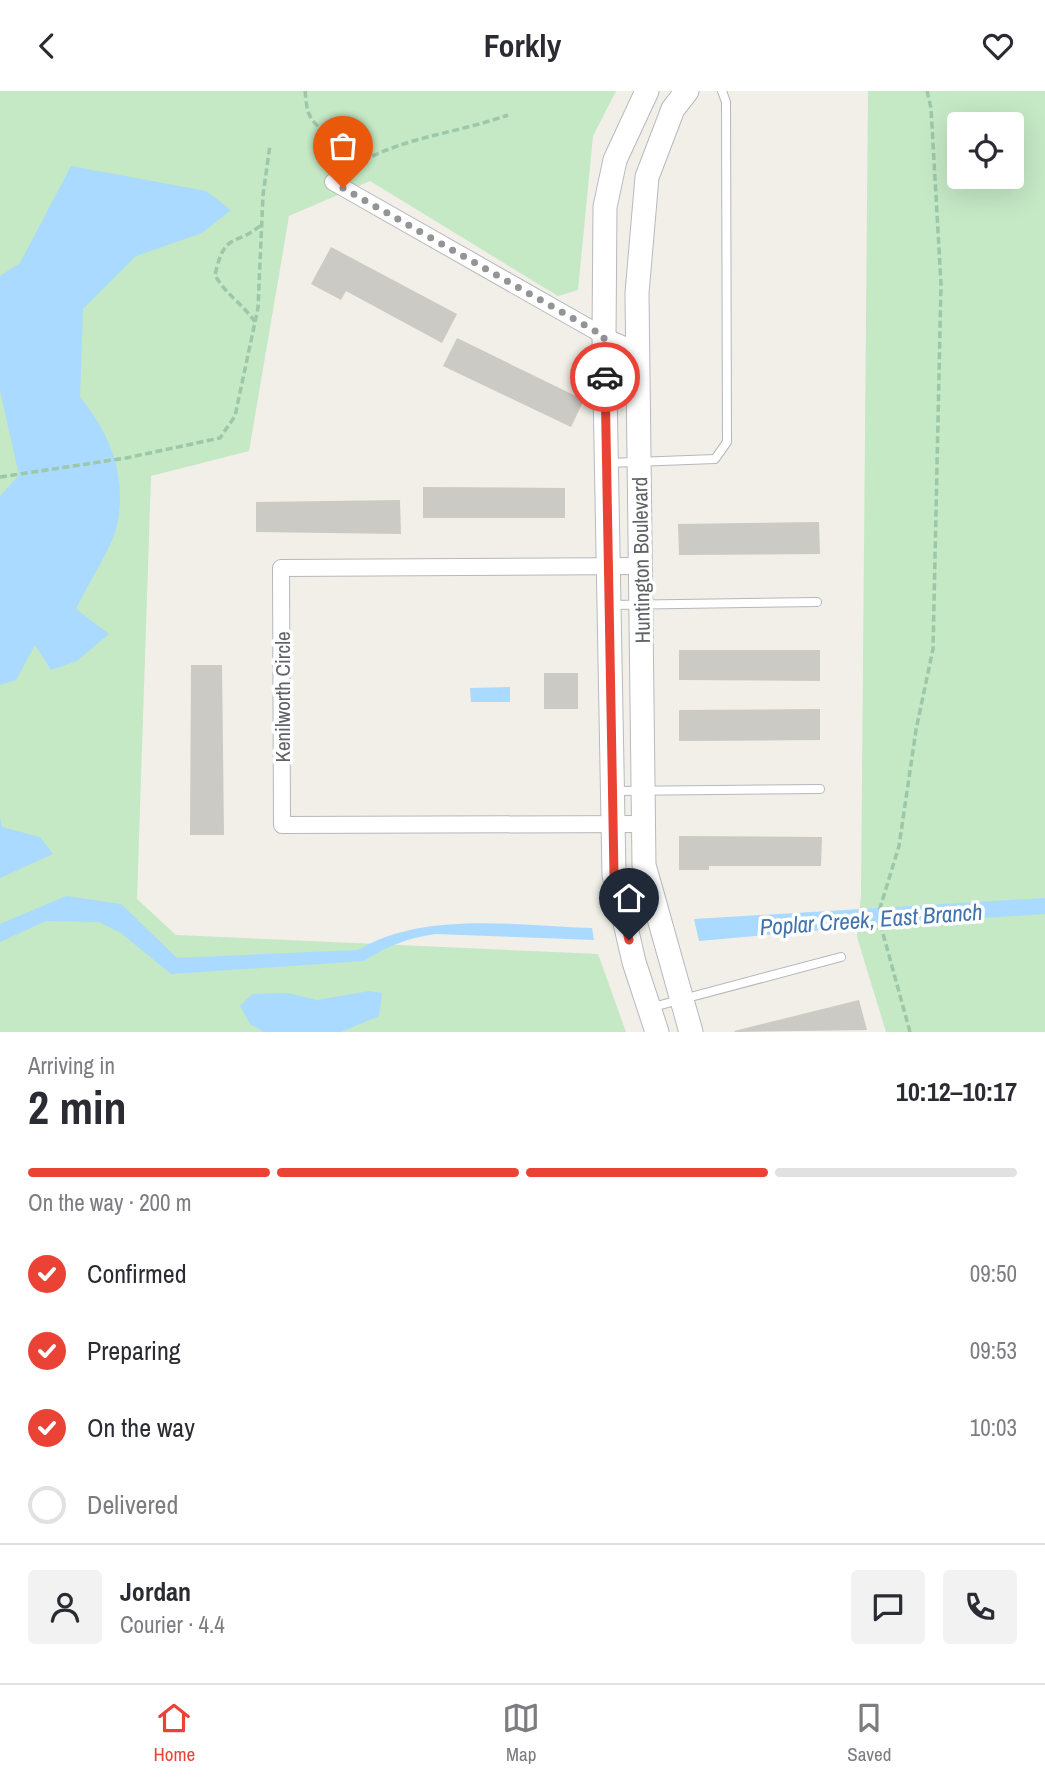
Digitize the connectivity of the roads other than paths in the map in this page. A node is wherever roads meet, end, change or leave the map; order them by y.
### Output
1 (647, 91) edge
2 (687, 91) edge
3 (722, 91) edge
4 (338, 185) road end
5 (604, 336) junction
6 (638, 351) junction
7 (640, 462) junction
8 (607, 463) junction
9 (641, 566) junction
10 (608, 567) junction
11 (817, 602) dead end
12 (608, 604) junction
13 (642, 604) junction
14 (820, 789) dead end
15 (644, 790) junction
16 (612, 791) junction
17 (644, 824) junction
18 (612, 825) junction
19 (841, 957) dead end
20 (681, 1000) junction
21 (650, 1008) junction
22 (657, 1032) edge
23 (691, 1032) edge

1 - 5 street, Huntington Boulevard
2 - 6 street, Huntington Boulevard
3 - 7 lane
4 - 5 street
5 - 6 street
5 - 8 street, Huntington Boulevard
6 - 7 street, Huntington Boulevard
7 - 8 lane
7 - 9 street, Huntington Boulevard
8 - 10 street, Huntington Boulevard
9 - 10 street, Kenilworth Circle
9 - 13 street, Huntington Boulevard
10 - 12 street, Huntington Boulevard
10 - 18 street, Kenilworth Circle
11 - 13 lane
12 - 13 lane
12 - 16 street, Huntington Boulevard
13 - 15 street, Huntington Boulevard
14 - 15 lane
15 - 16 lane
15 - 17 street, Huntington Boulevard
16 - 18 street, Huntington Boulevard
17 - 18 street, Kenilworth Circle
17 - 20 street, Huntington Boulevard
18 - 21 street, Huntington Boulevard
19 - 20 lane
20 - 21 lane
20 - 23 street, Huntington Boulevard
21 - 22 street, Huntington Boulevard

